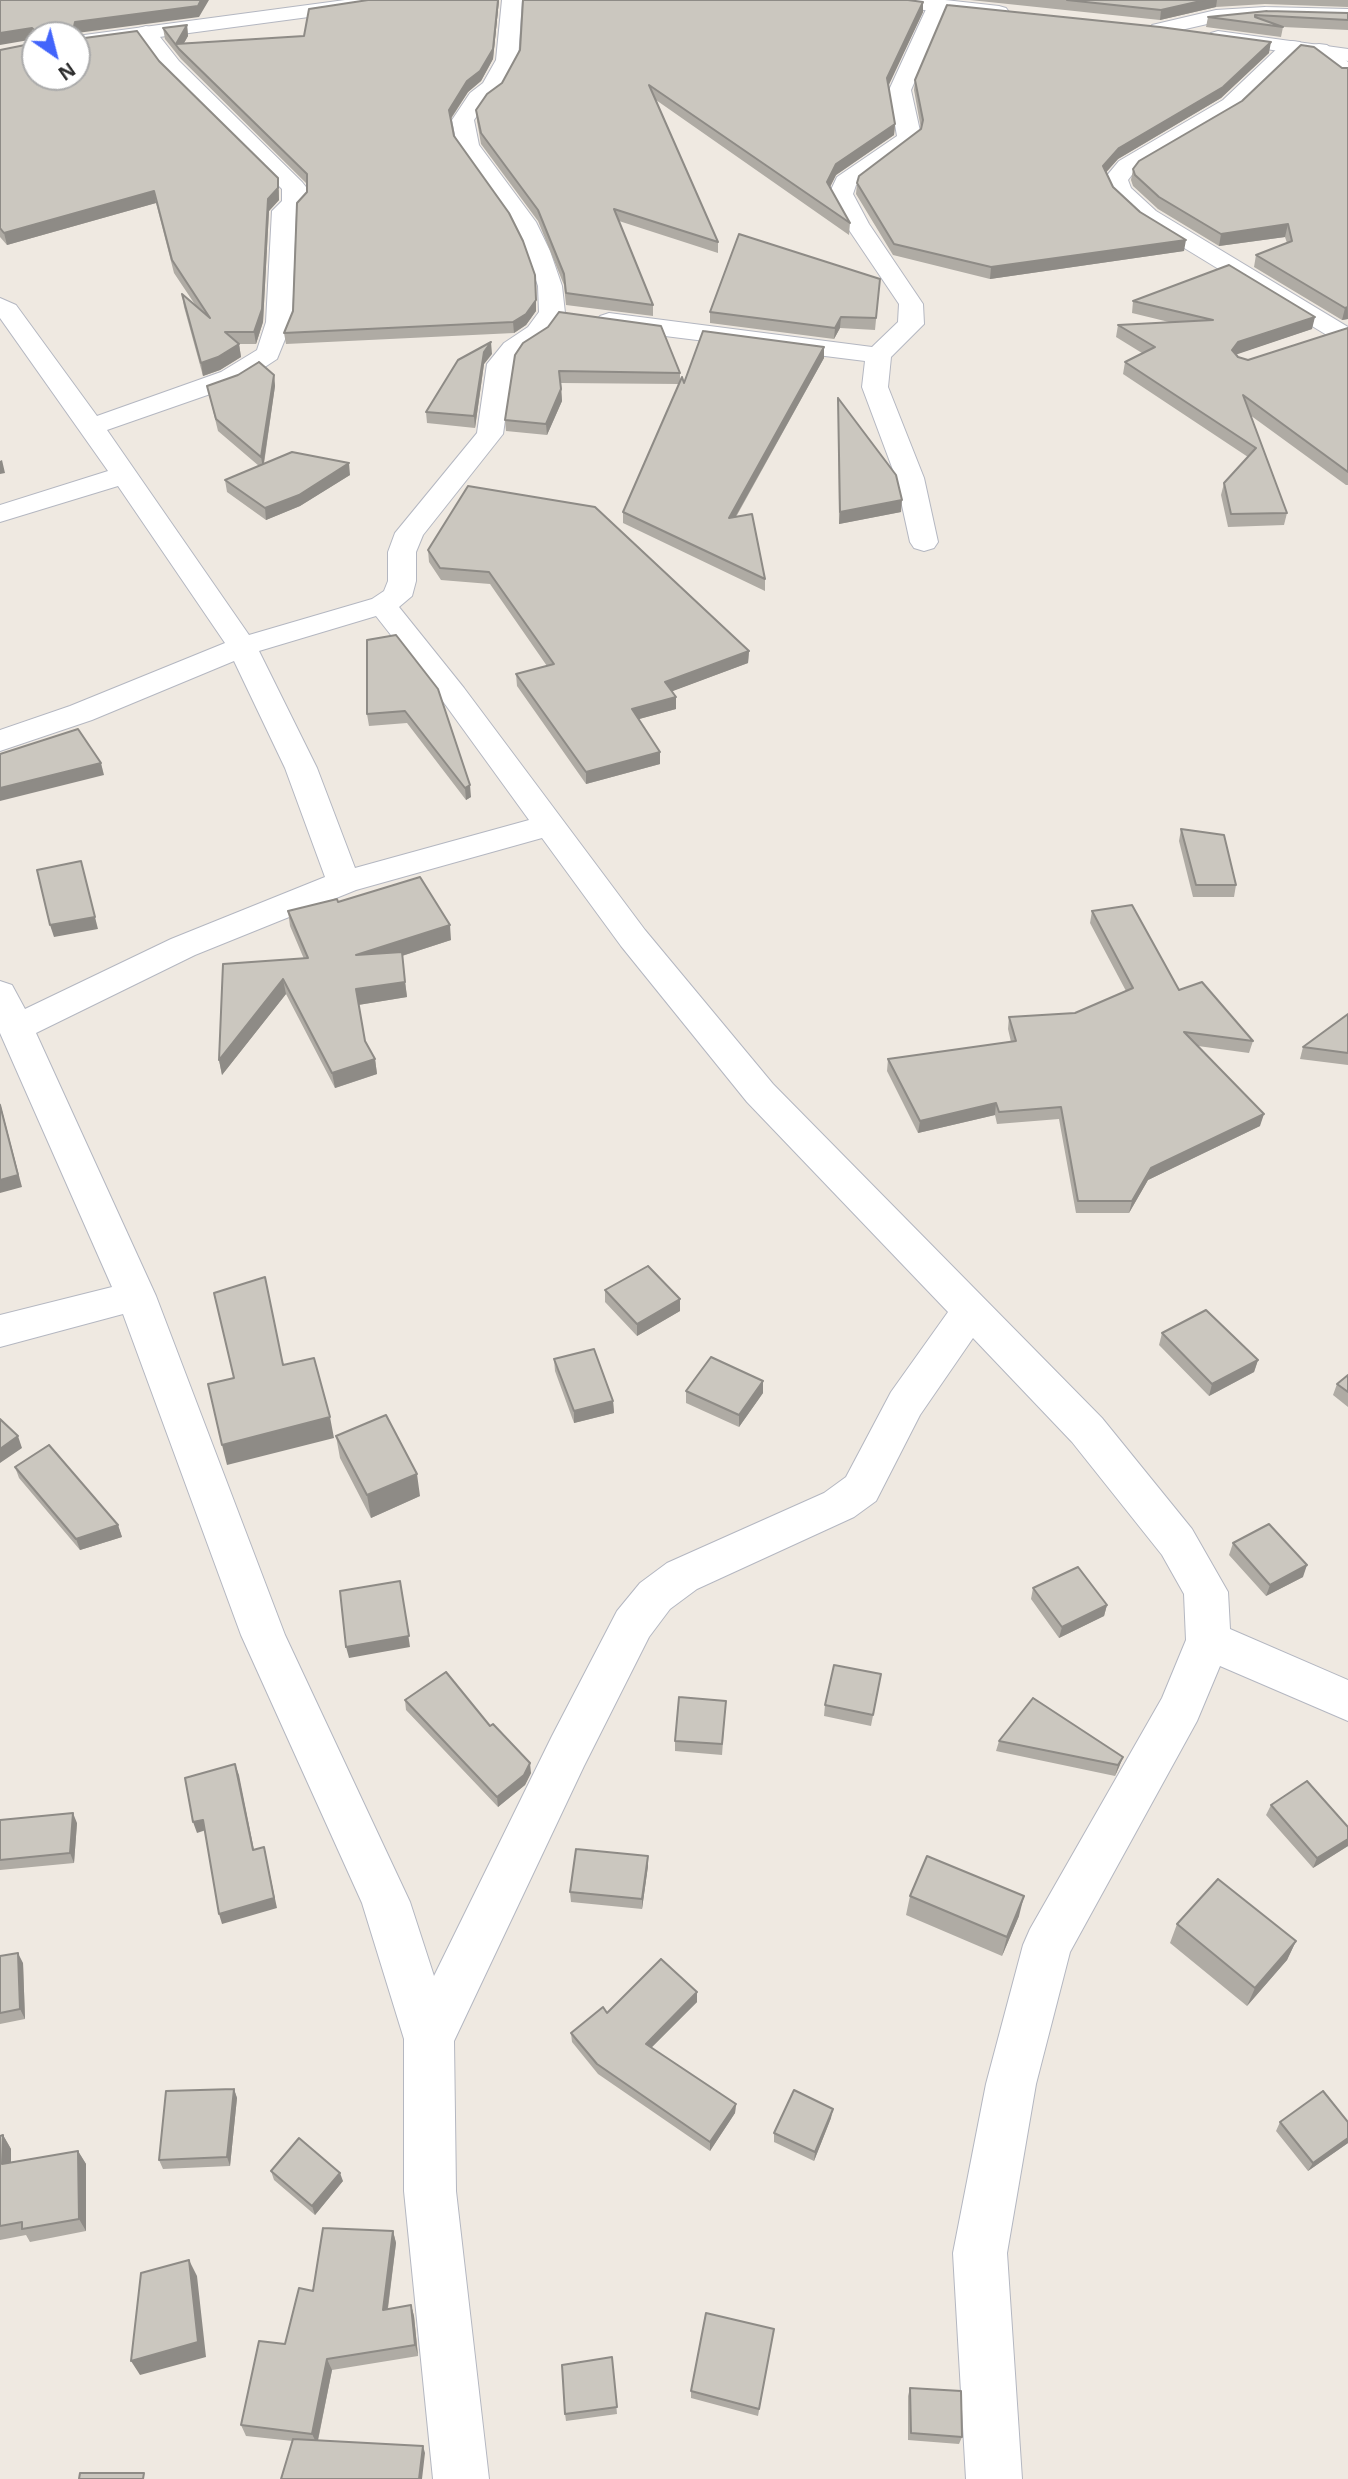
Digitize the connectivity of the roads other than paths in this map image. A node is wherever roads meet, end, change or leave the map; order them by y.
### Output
1 (391, 0) edge
2 (512, 0) edge
3 (887, 0) edge
4 (899, 0) edge
5 (938, 5) junction
6 (1021, 14) edge
7 (1348, 15) edge
8 (146, 32) junction
9 (91, 40) edge
10 (1292, 47) junction
11 (1319, 50) junction
12 (1348, 55) edge
13 (1348, 72) edge
14 (0, 305) edge
15 (552, 313) junction
16 (1343, 331) edge
17 (1304, 343) edge
18 (877, 355) junction
19 (91, 427) junction
20 (125, 475) junction
21 (0, 514) edge
22 (925, 542) dead end
23 (382, 606) junction
24 (242, 647) junction
25 (0, 741) edge
26 (550, 825) junction
27 (344, 883) junction
28 (0, 993) edge
29 (16, 1028) junction
30 (136, 1296) junction
31 (970, 1312) junction
32 (0, 1331) edge
33 (1208, 1640) junction
34 (1348, 1701) edge
35 (429, 2039) junction
36 (461, 2479) edge
37 (994, 2479) edge

1 - 8 street
2 - 15 street
3 - 4 street
4 - 5 street
5 - 6 street
5 - 18 street
7 - 10 street
8 - 9 street
8 - 19 street
10 - 11 street
10 - 16 street
11 - 12 street
11 - 13 street
14 - 19 street
15 - 18 street
15 - 23 street
16 - 17 street
18 - 22 street
19 - 20 street
20 - 21 street
20 - 24 street
23 - 24 street
23 - 26 street
24 - 25 street
24 - 27 street
26 - 27 street
26 - 31 street
27 - 29 street
28 - 29 street
29 - 30 street
30 - 32 street
30 - 35 street
31 - 33 street
31 - 35 street
33 - 34 street
33 - 37 street
35 - 36 street

